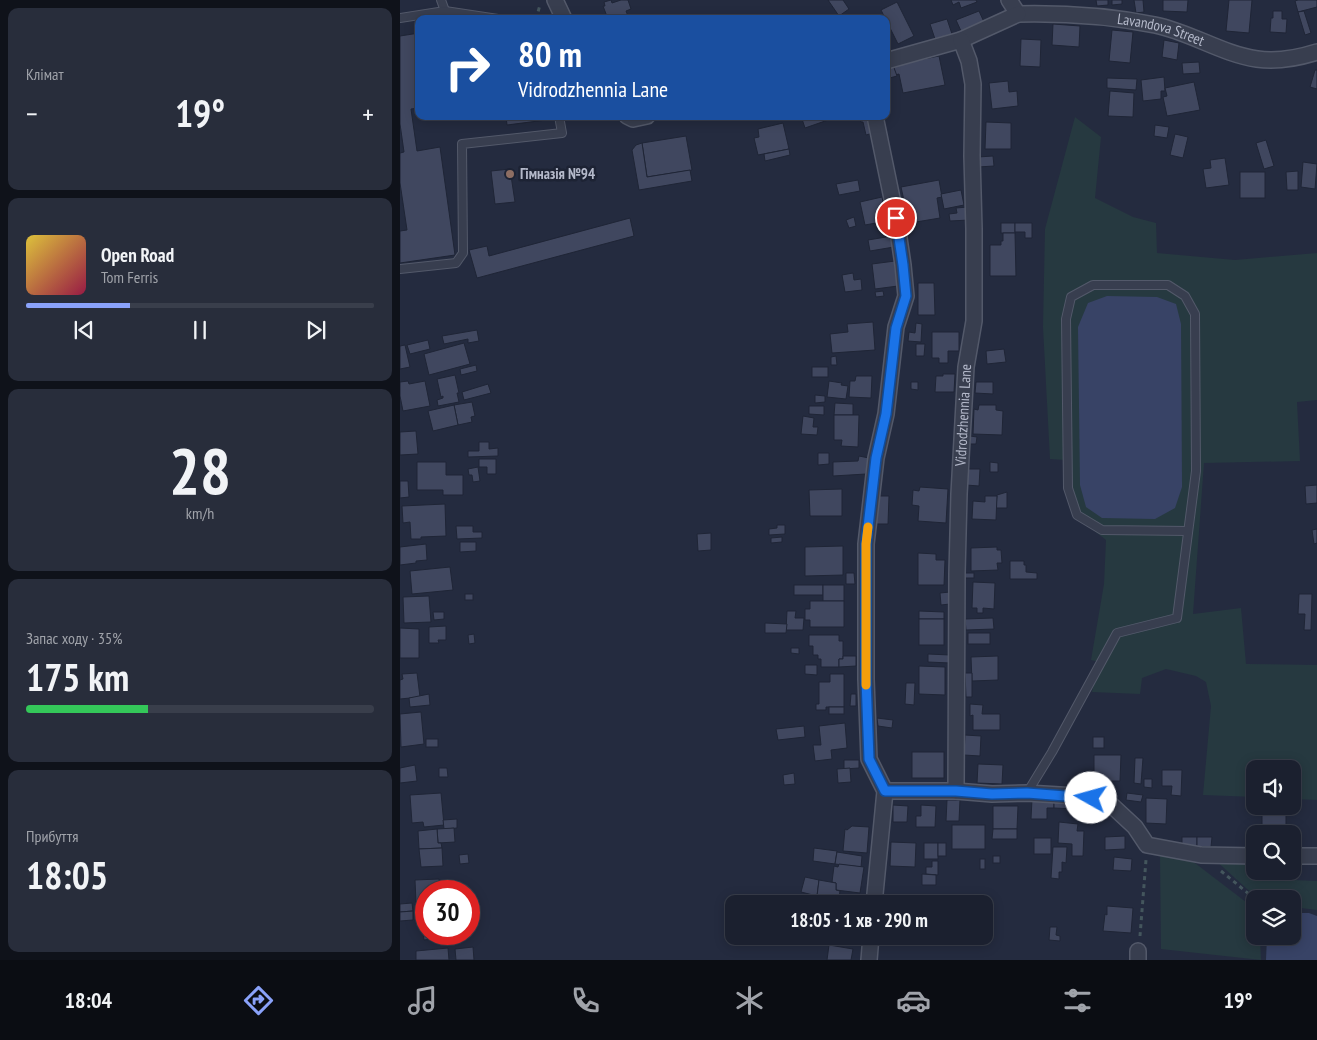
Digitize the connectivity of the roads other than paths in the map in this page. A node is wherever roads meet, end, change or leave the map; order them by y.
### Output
1 (442, 0) edge
2 (555, 0) edge
3 (1009, 0) edge
4 (445, 11) junction
5 (1018, 14) junction
6 (419, 15) edge
7 (472, 15) edge
8 (562, 15) edge
9 (415, 16) edge
10 (400, 18) edge
11 (962, 40) junction
12 (1317, 52) edge
13 (890, 59) edge
14 (560, 120) edge
15 (876, 120) edge
16 (400, 269) edge
17 (1188, 531) junction
18 (885, 791) junction
19 (956, 791) junction
20 (1027, 793) junction
21 (1246, 856) edge
22 (1301, 856) edge
23 (1317, 856) edge
24 (875, 895) edge
25 (870, 945) edge
26 (869, 960) edge

1 - 4 lane
2 - 8 street
3 - 5 street
4 - 6 lane
4 - 7 lane
5 - 11 street
5 - 12 street, Lavandova Street
9 - 10 lane
11 - 13 street
11 - 19 street, Vidrodzhennia Lane
14 - 16 lane
15 - 18 street
17 - 17 lane
17 - 20 lane
18 - 19 street
18 - 24 street
19 - 20 street
20 - 21 street
22 - 23 street
25 - 26 street

